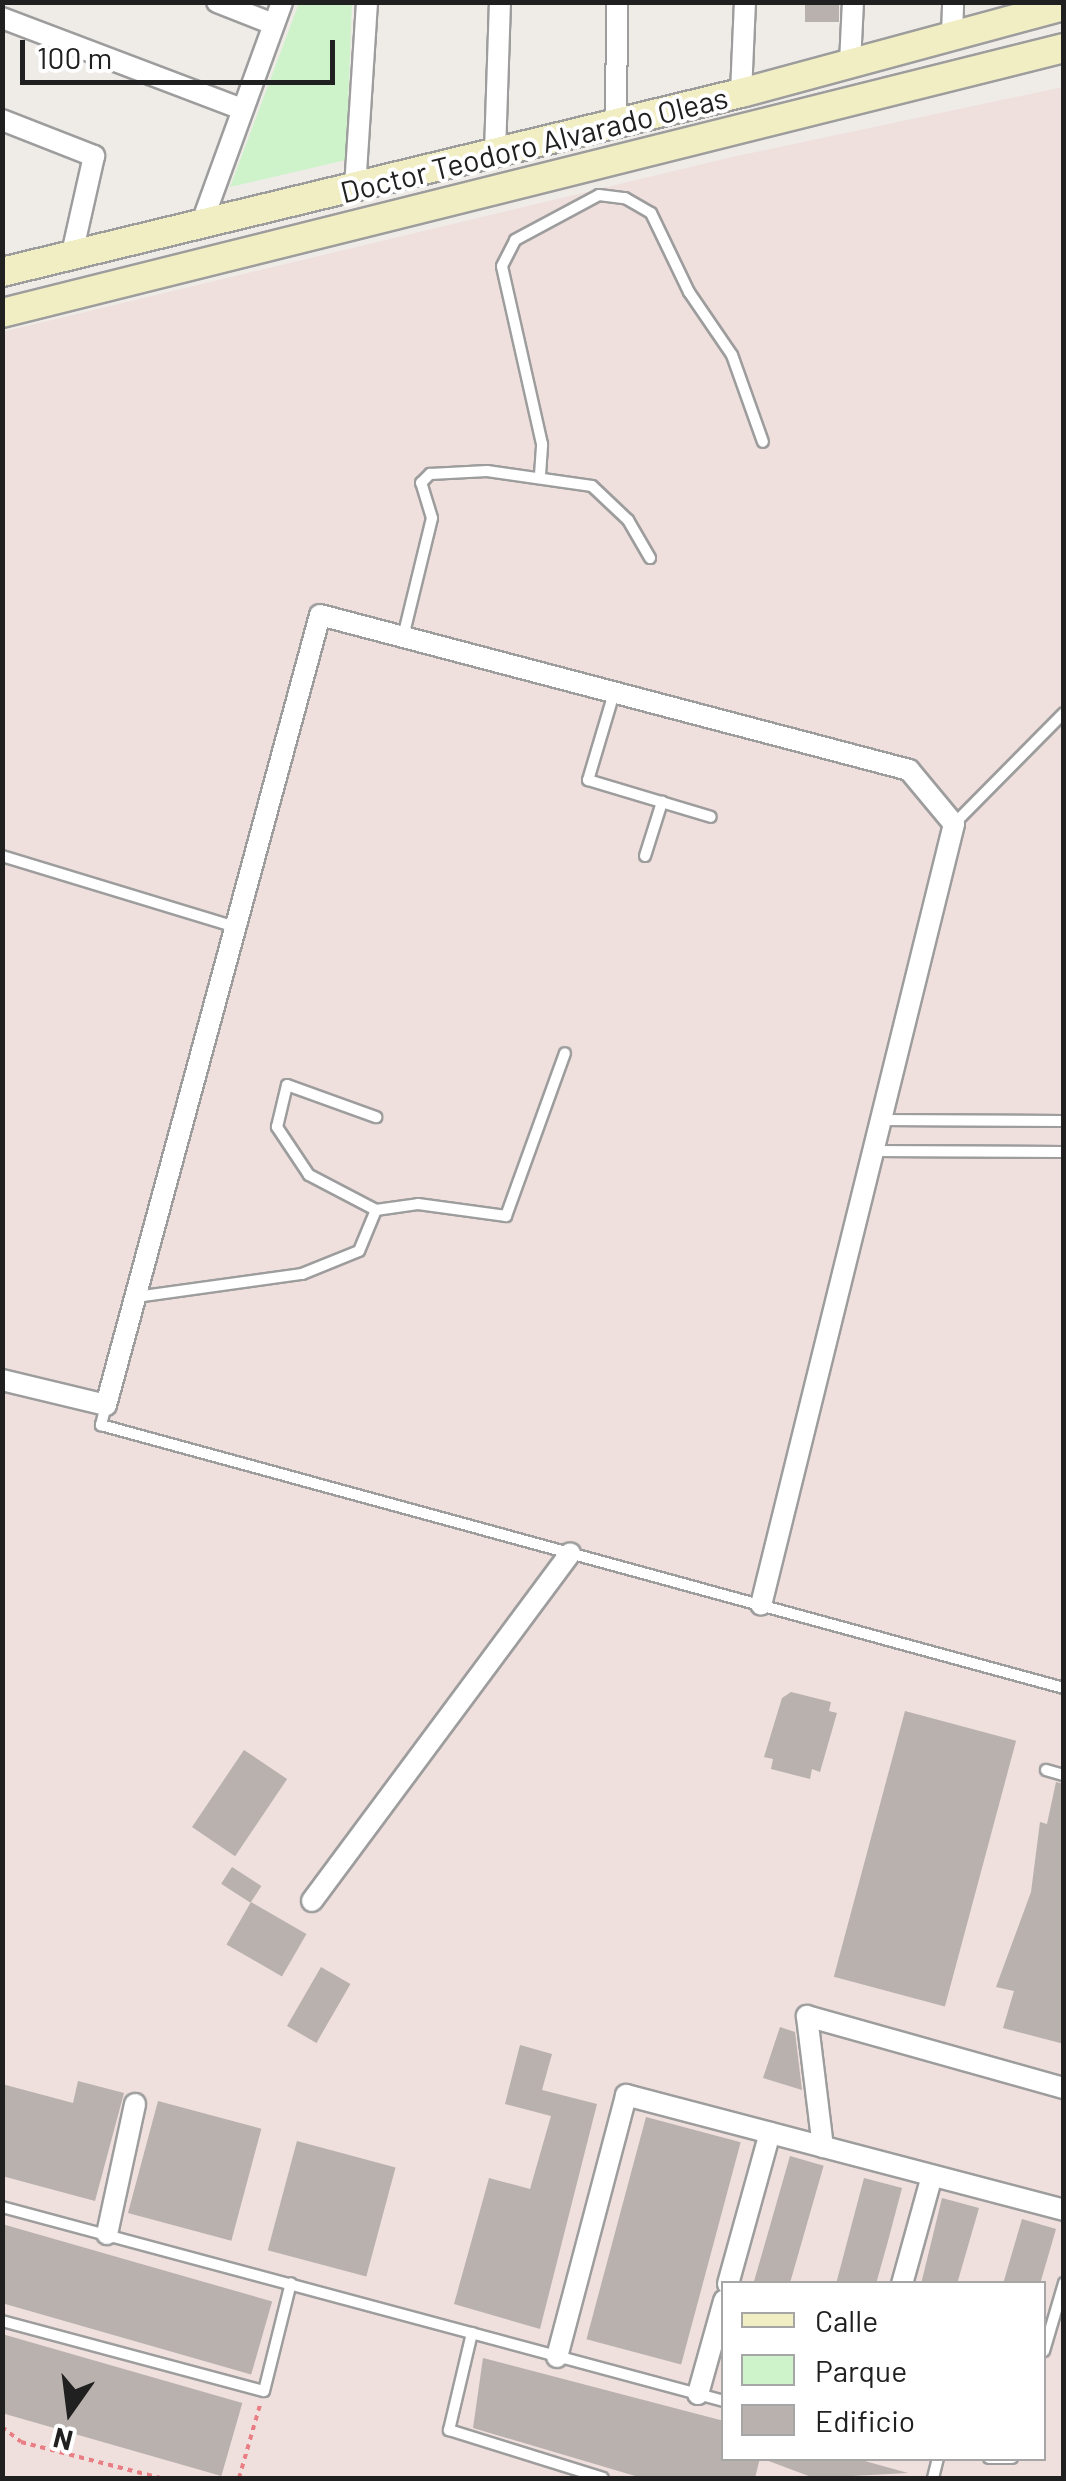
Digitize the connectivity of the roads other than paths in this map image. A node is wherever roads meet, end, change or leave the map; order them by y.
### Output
1 (217, 2) edge
2 (282, 2) edge
3 (367, 2) edge
4 (500, 2) edge
5 (617, 2) edge
6 (745, 2) edge
7 (852, 2) edge
8 (953, 2) edge
9 (1064, 6) edge
10 (2, 18) edge
11 (273, 24) junction
12 (952, 36) junction
13 (1064, 48) edge
14 (850, 63) junction
15 (741, 93) junction
16 (239, 108) junction
17 (2, 120) edge
18 (616, 124) junction
19 (495, 152) junction
20 (355, 188) junction
21 (201, 225) junction
22 (72, 254) junction
23 (2, 272) edge
24 (2, 313) edge
25 (764, 442) dead end
26 (540, 475) junction
27 (650, 558) dead end
28 (403, 636) junction
29 (615, 692) junction
30 (1064, 713) edge
31 (662, 802) junction
32 (711, 817) dead end
33 (954, 824) junction
34 (2, 856) edge
35 (646, 856) dead end
36 (236, 927) junction
37 (564, 1052) dead end
38 (376, 1117) dead end
39 (880, 1120) junction
40 (1064, 1121) edge
41 (874, 1151) junction
42 (1064, 1152) edge
43 (376, 1210) junction
44 (136, 1297) junction
45 (2, 1380) edge
46 (106, 1405) junction
47 (570, 1553) junction
48 (762, 1605) junction
49 (1064, 1688) edge
50 (1046, 1770) dead end
51 (1064, 1776) edge
52 (312, 1901) dead end
53 (1064, 2088) edge
54 (134, 2104) dead end
55 (770, 2133) junction
56 (823, 2147) junction
57 (932, 2176) junction
58 (2, 2207) edge
59 (1064, 2210) edge
60 (107, 2234) junction
61 (729, 2281) edge
62 (903, 2281) edge
63 (291, 2282) junction
64 (1064, 2283) edge
65 (721, 2313) edge
66 (2, 2321) edge
67 (472, 2334) junction
68 (1046, 2344) edge
69 (557, 2357) junction
70 (698, 2394) junction
71 (721, 2400) edge
72 (603, 2478) edge

1 - 11 street
2 - 11 street
3 - 20 street
4 - 19 street
5 - 18 street
6 - 15 street
7 - 14 street
8 - 12 street
9 - 12 main road, Doctor Teodoro Alvarado Oleas
10 - 16 street
11 - 16 street
12 - 14 main road, Doctor Teodoro Alvarado Oleas
13 - 24 main road, Doctor Teodoro Alvarado Oleas
14 - 15 main road, Doctor Teodoro Alvarado Oleas
15 - 18 main road, Doctor Teodoro Alvarado Oleas
16 - 21 street
17 - 22 street
18 - 19 main road, Doctor Teodoro Alvarado Oleas
19 - 20 main road, Doctor Teodoro Alvarado Oleas
20 - 21 main road, Doctor Teodoro Alvarado Oleas
21 - 22 main road, Doctor Teodoro Alvarado Oleas
22 - 23 main road, Doctor Teodoro Alvarado Oleas
25 - 26 lane
26 - 27 lane
26 - 28 lane
28 - 29 street
28 - 36 street
29 - 31 lane
29 - 33 street
30 - 33 lane
31 - 32 lane
31 - 35 lane
33 - 39 street
34 - 36 lane
36 - 44 street
37 - 43 lane
38 - 43 lane
39 - 40 lane
39 - 41 street
41 - 42 lane
41 - 48 street
43 - 44 lane
44 - 46 street
45 - 46 street
46 - 47 lane
47 - 48 lane
47 - 52 street
48 - 49 lane
50 - 51 lane
53 - 56 street
54 - 60 street
55 - 56 street
55 - 61 street
55 - 69 street
56 - 57 street
57 - 59 street
57 - 62 street
58 - 60 lane
60 - 63 lane
63 - 66 lane
63 - 67 lane
64 - 68 lane
65 - 70 street
67 - 69 lane
67 - 72 lane
69 - 70 lane
70 - 71 lane

